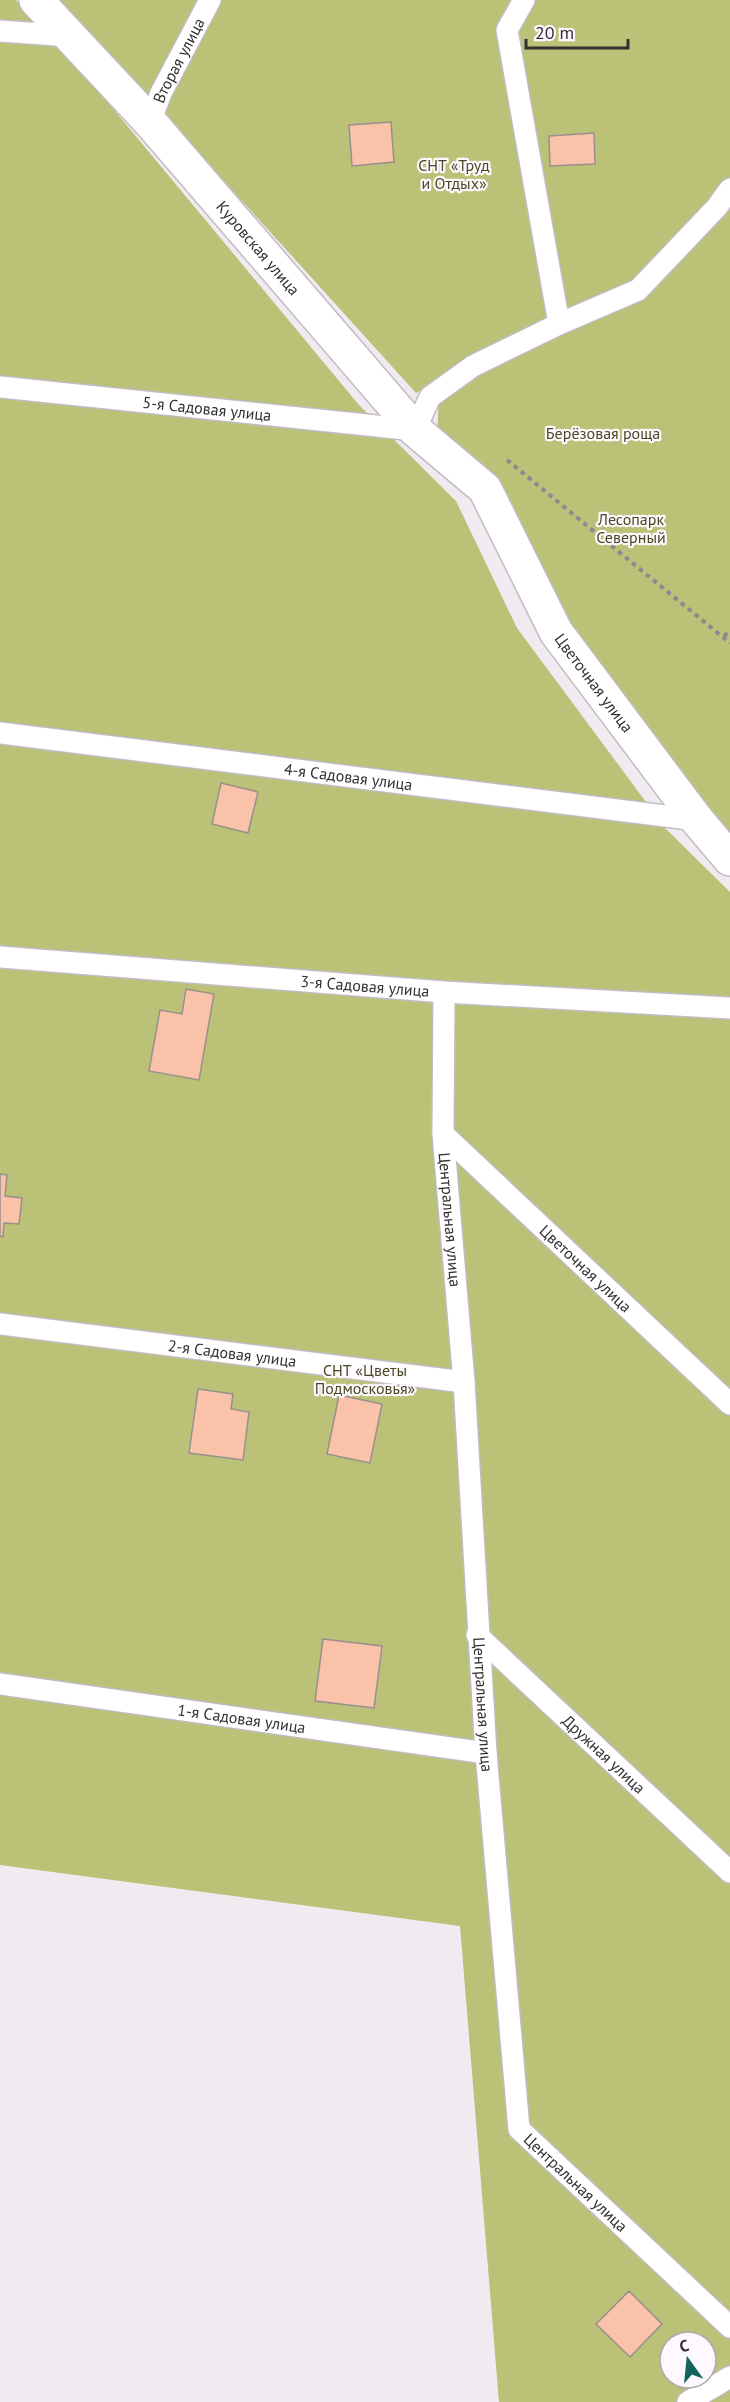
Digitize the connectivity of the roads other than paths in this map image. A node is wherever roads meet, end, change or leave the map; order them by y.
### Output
1 (36, 0) edge
2 (210, 0) edge
3 (524, 0) edge
4 (0, 31) edge
5 (70, 36) junction
6 (150, 122) junction
7 (730, 189) edge
8 (559, 324) junction
9 (0, 387) edge
10 (415, 430) junction
11 (485, 489) joint
12 (0, 734) edge
13 (697, 820) junction
14 (730, 859) edge
15 (0, 957) edge
16 (444, 992) junction
17 (730, 1008) edge
18 (443, 1134) junction
19 (0, 1324) edge
20 (464, 1382) junction
21 (730, 1404) edge
22 (477, 1635) junction
23 (0, 1684) edge
24 (486, 1753) junction
25 (730, 1872) edge
26 (730, 2327) edge
27 (730, 2377) edge
28 (688, 2402) edge

1 - 5 street, Куровская улица
2 - 6 lane, Вторая улица
3 - 8 lane
4 - 5 lane
5 - 6 street, Куровская улица
6 - 10 street, Куровская улица
7 - 8 lane
8 - 10 lane
9 - 10 lane, 5-я Садовая улица
10 - 11 street, Куровская улица
11 - 13 street, Цветочная улица
12 - 13 lane, 4-я Садовая улица
13 - 14 street, Цветочная улица
15 - 16 lane, 3-я Садовая улица
16 - 17 lane, 3-я Садовая улица
16 - 18 lane, Центральная улица
18 - 20 lane, Центральная улица
18 - 21 lane, Цветочная улица
19 - 20 lane, 2-я Садовая улица
20 - 22 lane, Центральная улица
22 - 24 lane, Центральная улица
22 - 25 lane, Дружная улица
23 - 24 lane, 1-я Садовая улица
24 - 26 lane, Центральная улица
27 - 28 lane

